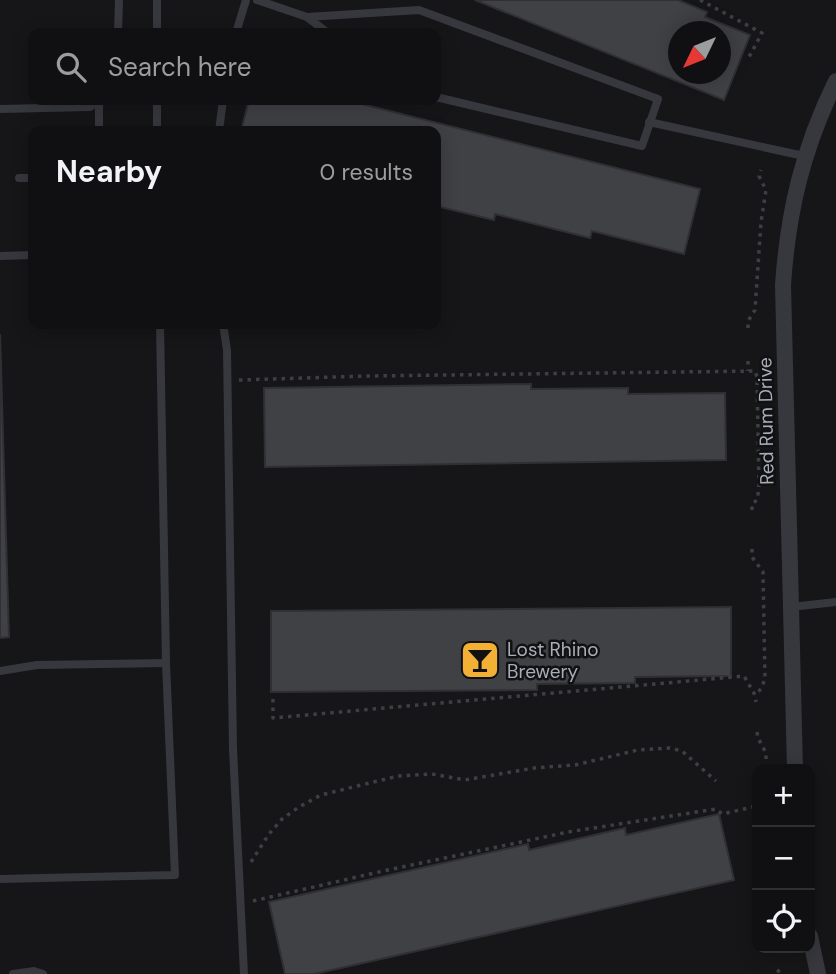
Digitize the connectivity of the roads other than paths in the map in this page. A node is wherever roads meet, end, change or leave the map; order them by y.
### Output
1 (119, 0) edge
2 (157, 0) edge
3 (246, 0) edge
4 (257, 0) edge
5 (307, 17) junction
6 (118, 28) edge
7 (157, 28) edge
8 (238, 28) edge
9 (321, 28) edge
10 (836, 81) edge
11 (441, 98) edge
12 (93, 105) edge
13 (100, 105) edge
14 (157, 105) edge
15 (222, 105) edge
16 (0, 108) edge
17 (649, 122) junction
18 (99, 126) edge
19 (157, 126) edge
20 (220, 126) edge
21 (804, 156) junction
22 (19, 178) dead end
23 (28, 178) edge
24 (28, 255) edge
25 (0, 256) edge
26 (160, 329) edge
27 (224, 329) edge
28 (836, 602) edge
29 (791, 607) junction
30 (166, 663) junction
31 (0, 671) edge
32 (795, 764) edge
33 (0, 879) edge
34 (814, 953) edge
35 (13, 974) edge
36 (43, 974) edge
37 (244, 974) edge
38 (818, 974) edge

1 - 6 lane
2 - 7 lane
3 - 8 lane
4 - 5 lane
5 - 9 lane
5 - 17 lane
10 - 21 street, Red Rum Drive
11 - 17 lane
12 - 16 lane
13 - 18 lane
14 - 19 lane
15 - 20 lane
17 - 21 lane
21 - 29 street, Red Rum Drive
22 - 23 lane
24 - 25 lane
26 - 30 lane
27 - 37 lane
28 - 29 lane
29 - 32 street, Red Rum Drive
30 - 31 lane
30 - 33 lane
34 - 38 street
35 - 36 lane

